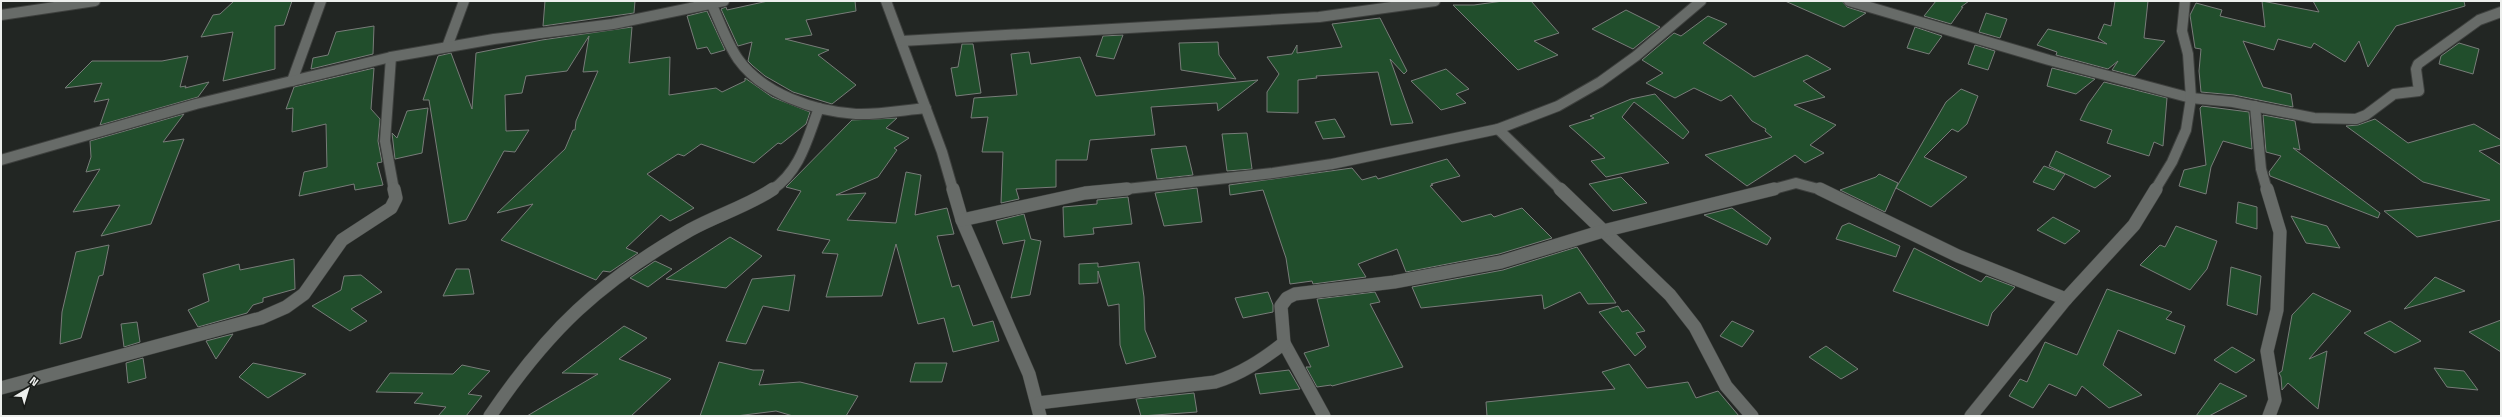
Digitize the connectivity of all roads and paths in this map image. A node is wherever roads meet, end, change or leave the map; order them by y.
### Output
1 (95, 1) edge
2 (321, 1) edge
3 (464, 1) edge
4 (724, 1) edge
5 (886, 1) edge
6 (1435, 1) edge
7 (1701, 1) edge
8 (1849, 1) edge
9 (2185, 1) edge
10 (710, 2) edge
11 (2501, 12) edge
12 (1, 16) edge
13 (902, 42) junction
14 (447, 47) junction
15 (391, 57) junction
16 (292, 81) junction
17 (2192, 98) junction
18 (2255, 106) junction
19 (819, 108) junction
20 (926, 108) junction
21 (1498, 129) junction
22 (1, 160) edge
23 (962, 220) junction
24 (1603, 231) junction
25 (2066, 299) junction
26 (1284, 343) junction
27 (1, 388) edge
28 (1039, 410) edge
29 (490, 416) edge
30 (1324, 416) edge
31 (1752, 416) edge
32 (1971, 416) edge
33 (2269, 416) edge

1 - 12 street
2 - 16 street
3 - 14 street
4 - 10 street
5 - 13 street
6 - 13 street
7 - 21 street
8 - 17 street
9 - 17 street
10 - 14 street
10 - 19 street
11 - 18 street
13 - 20 street
14 - 15 street
15 - 16 street
15 - 27 street
16 - 22 street
17 - 18 street
17 - 25 street
18 - 33 street
19 - 20 street
19 - 29 street
20 - 23 street
21 - 23 street
21 - 24 street
23 - 28 street
24 - 25 street
24 - 26 street
24 - 31 street
25 - 32 street
26 - 28 street
26 - 30 street

